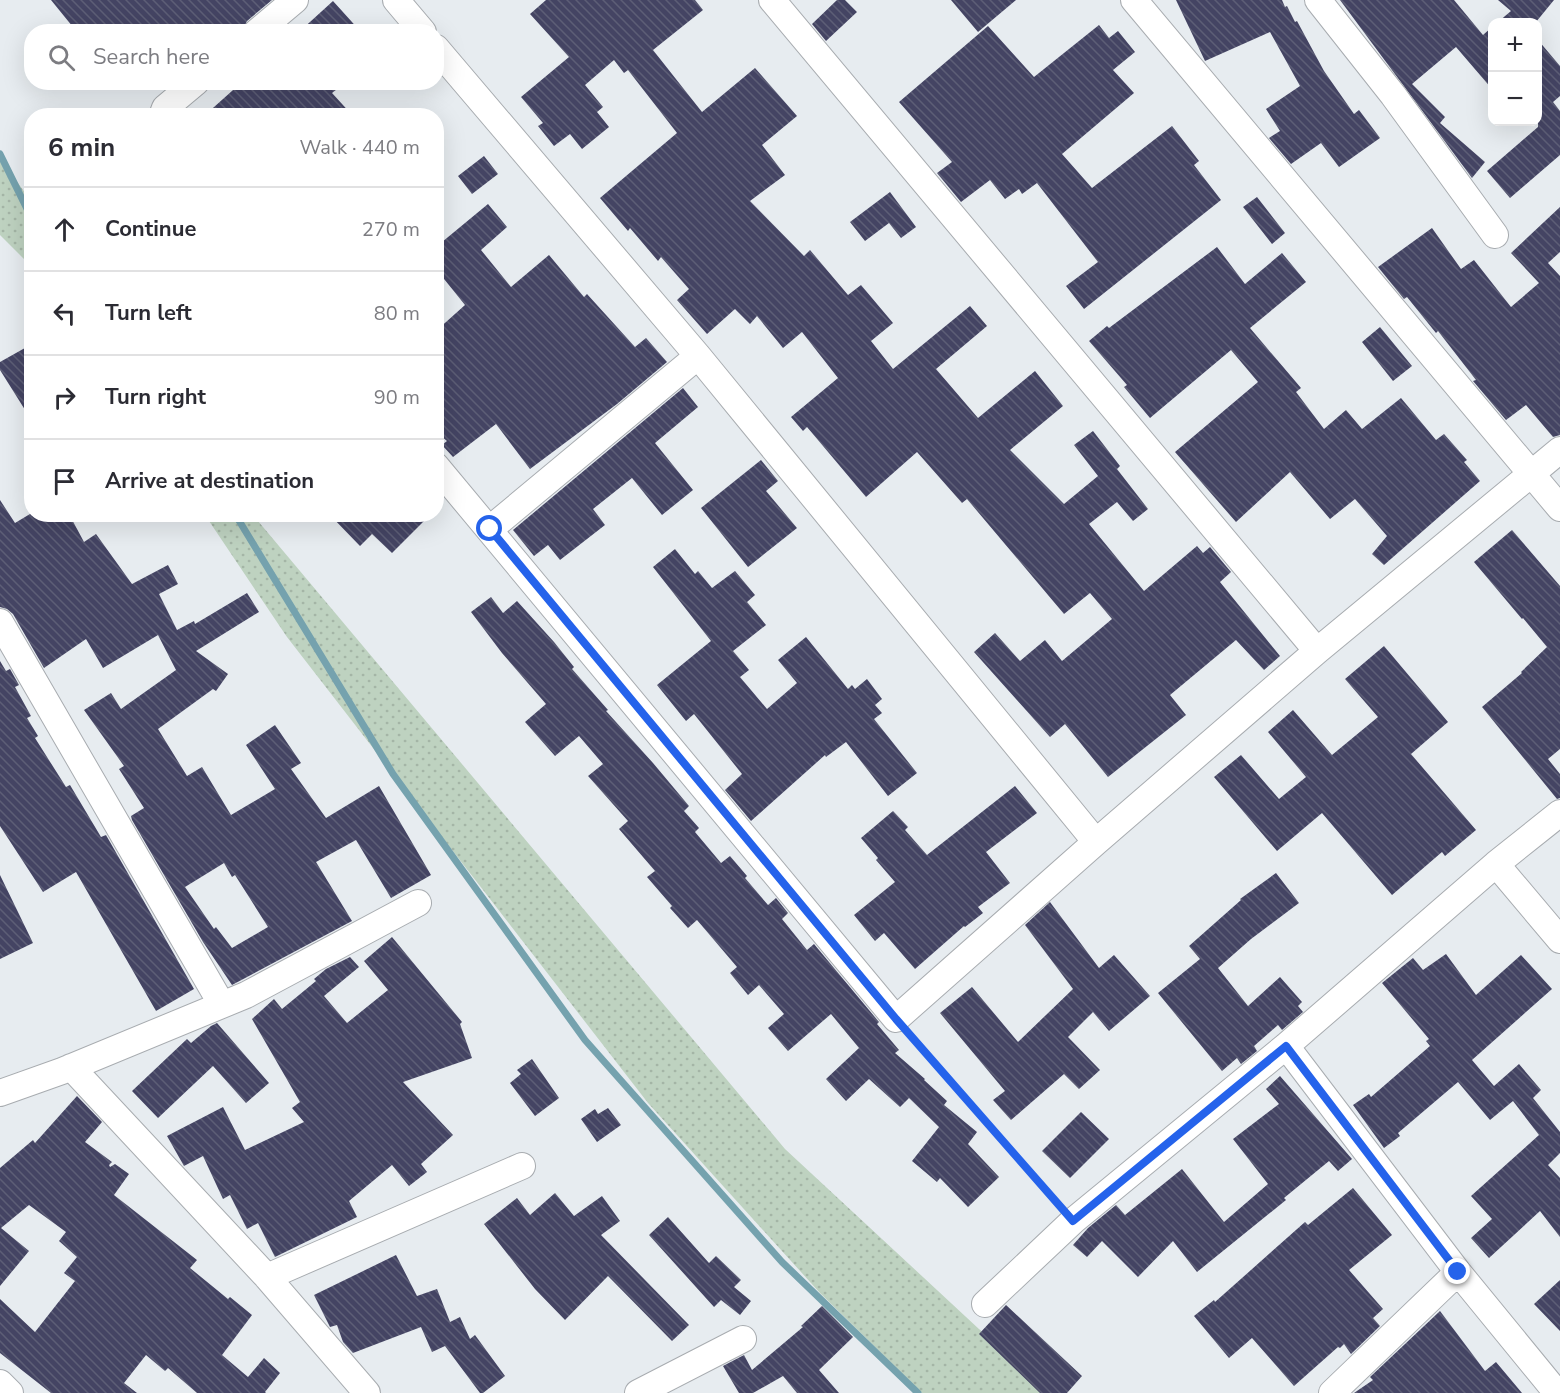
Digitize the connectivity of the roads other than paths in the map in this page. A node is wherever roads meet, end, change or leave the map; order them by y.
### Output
1 (295, 0) edge
2 (396, 0) edge
3 (772, 0) edge
4 (1134, 0) edge
5 (1318, 0) edge
6 (266, 24) edge
7 (416, 24) edge
8 (444, 57) edge
9 (186, 90) edge
10 (165, 108) edge
11 (1495, 235) dead end
12 (698, 356) junction
13 (1560, 450) edge
14 (1531, 474) junction
15 (444, 475) edge
16 (1560, 508) edge
17 (490, 529) junction
18 (0, 622) edge
19 (1317, 651) junction
20 (1560, 813) edge
21 (1096, 842) junction
22 (1496, 864) junction
23 (418, 903) dead end
24 (1560, 940) edge
25 (222, 1005) junction
26 (1286, 1046) junction
27 (71, 1067) junction
28 (0, 1093) edge
29 (522, 1166) dead end
30 (1458, 1272) junction
31 (267, 1277) junction
32 (985, 1304) dead end
33 (743, 1339) dead end
34 (0, 1383) edge
35 (10, 1393) edge
36 (367, 1393) edge
37 (638, 1393) edge
38 (1332, 1393) edge
39 (1557, 1393) edge

1 - 6 street
2 - 7 street
3 - 19 street
4 - 14 street
5 - 11 street
8 - 12 street
9 - 10 street
12 - 17 street
12 - 21 street
13 - 14 street
14 - 16 street
14 - 19 street
15 - 17 street
17 - 21 street
18 - 25 street
19 - 21 street
20 - 22 street
22 - 24 street
22 - 26 street
23 - 25 street
25 - 27 street
26 - 30 street
26 - 32 street
27 - 28 street
27 - 31 street
29 - 31 street
30 - 38 street
30 - 39 street
31 - 36 street
33 - 37 street
34 - 35 street

